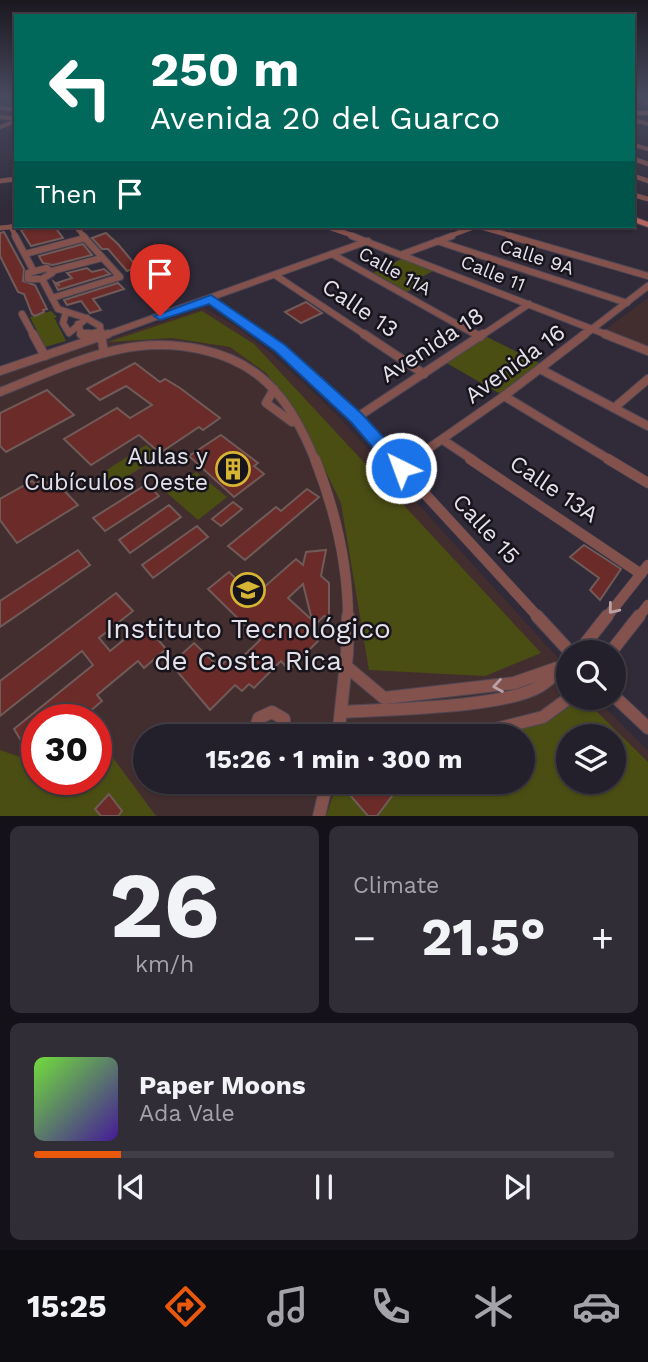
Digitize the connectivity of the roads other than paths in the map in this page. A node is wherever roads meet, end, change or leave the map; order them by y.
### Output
1 (648, 143) edge
2 (635, 146) edge
3 (648, 149) edge
4 (11, 227) junction
5 (14, 227) edge
6 (0, 228) edge
7 (77, 228) edge
8 (331, 228) edge
9 (472, 228) edge
10 (484, 228) edge
11 (85, 238) junction
12 (368, 241) junction
13 (437, 241) junction
14 (25, 254) junction
15 (332, 254) junction
16 (403, 254) junction
17 (102, 257) junction
18 (33, 270) junction
19 (52, 271) junction
20 (275, 275) junction
21 (648, 276) edge
22 (42, 279) junction
23 (648, 286) edge
24 (52, 298) junction
25 (211, 299) junction
26 (627, 303) junction
27 (529, 304) junction
28 (66, 312) junction
29 (22, 314) dead end
30 (87, 318) junction
31 (78, 324) junction
32 (594, 329) junction
33 (69, 332) junction
34 (101, 334) junction
35 (111, 334) junction
36 (480, 337) junction
37 (73, 346) junction
38 (114, 351) junction
39 (648, 351) edge
40 (104, 353) junction
41 (45, 356) junction
42 (540, 369) junction
43 (0, 370) edge
44 (424, 374) junction
45 (648, 379) edge
46 (274, 389) junction
47 (0, 392) edge
48 (504, 396) junction
49 (614, 408) junction
50 (356, 418) junction
51 (648, 426) edge
52 (298, 427) junction
53 (443, 440) junction
54 (401, 468) junction
55 (648, 483) edge
56 (644, 569) edge
57 (648, 606) edge
58 (559, 640) edge
59 (588, 640) edge
60 (621, 640) edge
61 (347, 667) junction
62 (556, 667) edge
63 (556, 672) edge
64 (626, 707) edge
65 (556, 708) edge
66 (342, 712) junction
67 (257, 724) edge
68 (285, 724) edge
69 (340, 724) edge
70 (515, 724) edge
71 (648, 728) edge
72 (324, 794) edge
73 (318, 816) edge

1 - 2 street
2 - 3 street
4 - 5 street
4 - 6 street
4 - 14 street
7 - 11 street
8 - 12 street, Calle 11
9 - 13 street
10 - 21 street
11 - 14 street
11 - 17 street
12 - 15 street
12 - 16 street, Calle 11
13 - 16 street
13 - 26 street, Calle 9A
14 - 18 street
15 - 20 street
15 - 36 street, Calle 11A
16 - 27 street, Calle 11
17 - 19 street
17 - 24 street
18 - 19 street
18 - 22 street
19 - 22 street
20 - 25 street
20 - 44 street, Calle 13
22 - 24 street
23 - 26 street, Avenida 16
24 - 28 street
25 - 35 street
25 - 50 street, Calle 15
26 - 32 street, Avenida 16
27 - 32 street, Calle 11
27 - 36 street, Avenida 18
28 - 30 street
28 - 33 street
29 - 41 street
30 - 31 street
30 - 34 street
31 - 33 street
31 - 34 street
32 - 39 street, Calle 11
32 - 42 street, Avenida 16
33 - 37 street
34 - 35 street
34 - 37 street
34 - 40 street
35 - 38 street
36 - 44 street, Avenida 18
37 - 41 street
38 - 40 street
38 - 46 street
40 - 47 street
41 - 43 street
42 - 48 street, Avenida 16
42 - 49 street
44 - 50 street, Avenida 18
45 - 49 street
46 - 52 street
46 - 52 street
48 - 53 street, Avenida 16
48 - 55 street
49 - 51 street
50 - 54 street, Calle 15
52 - 61 street
53 - 54 street, Avenida 16
53 - 56 street, Calle 13A
54 - 58 street, Calle 15
56 -> 59 street
57 - 60 street
62 -> 61 street
61 - 66 street
63 - 66 street
64 - 71 street
65 - 70 street
66 - 69 street
67 - 68 street
72 - 73 street

